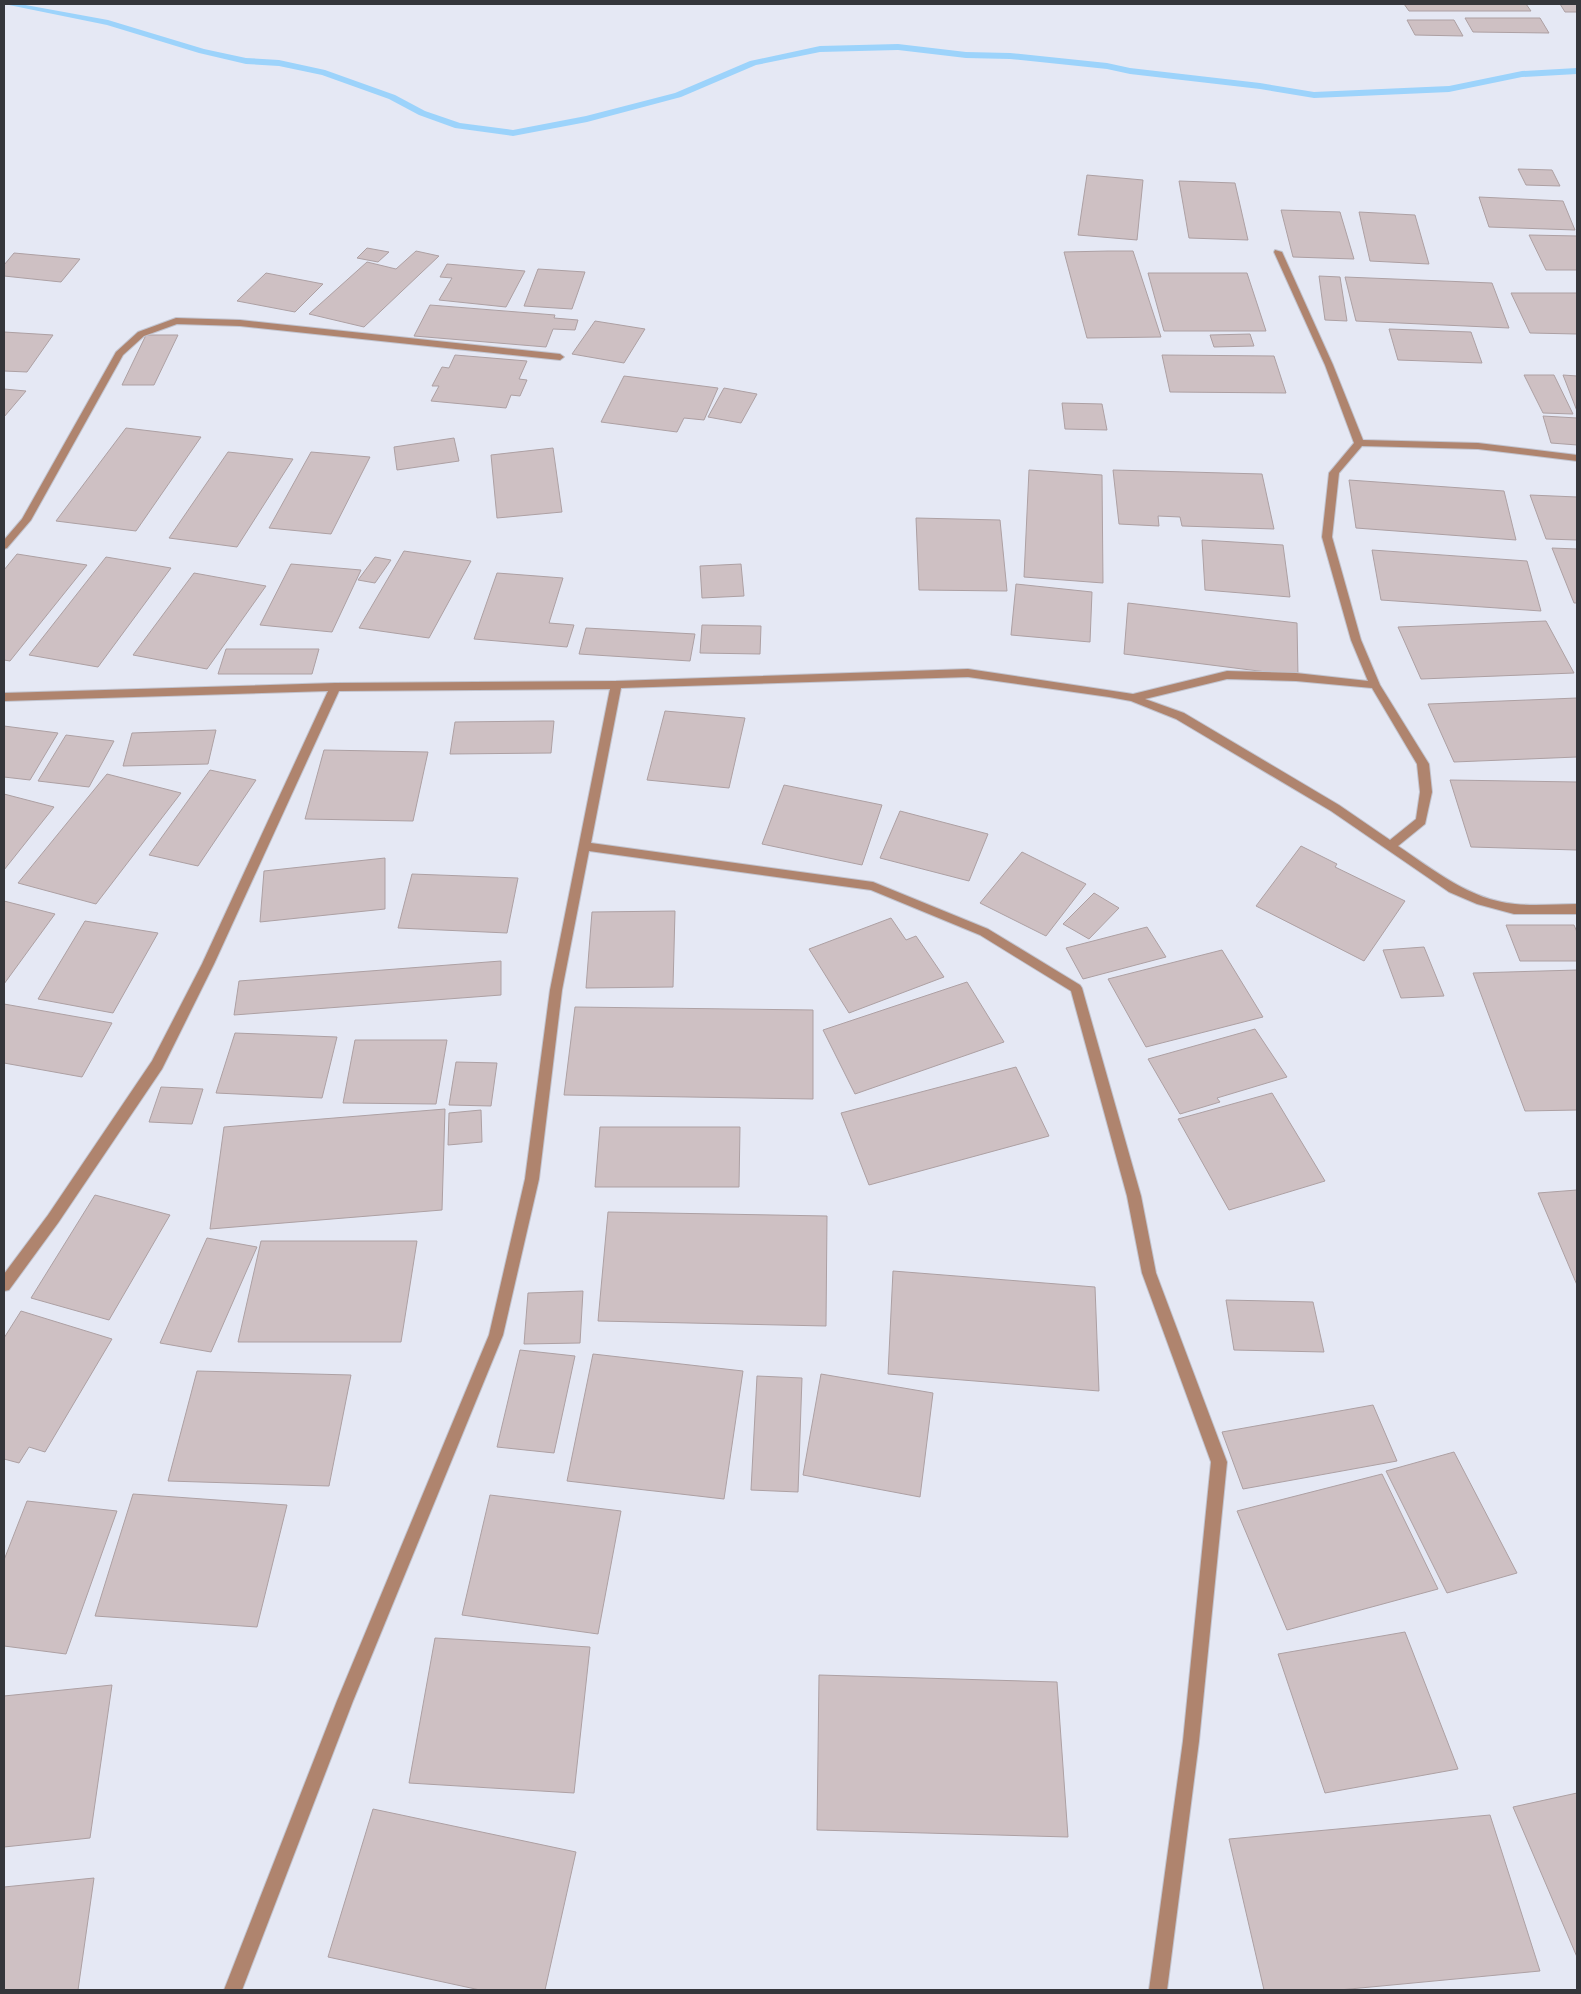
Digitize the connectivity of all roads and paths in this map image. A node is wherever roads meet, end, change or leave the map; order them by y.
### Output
1 (1278, 252) dead end
2 (560, 357) dead end
3 (1359, 444) junction
4 (1577, 458) edge
5 (4, 546) edge
6 (616, 686) junction
7 (1375, 686) junction
8 (335, 687) junction
9 (4, 697) edge
10 (1133, 698) junction
11 (1391, 845) junction
12 (584, 846) junction
13 (1577, 909) edge
14 (4, 1285) edge
15 (233, 1990) edge
16 (1158, 1990) edge

1 - 3 street
2 - 5 street
3 - 4 street
3 - 7 street
6 - 8 street
6 - 10 street
6 - 12 street
7 - 10 street
7 - 11 street
8 - 9 street
8 - 14 street
10 - 11 street
11 - 13 street
12 - 15 street
12 - 16 street

